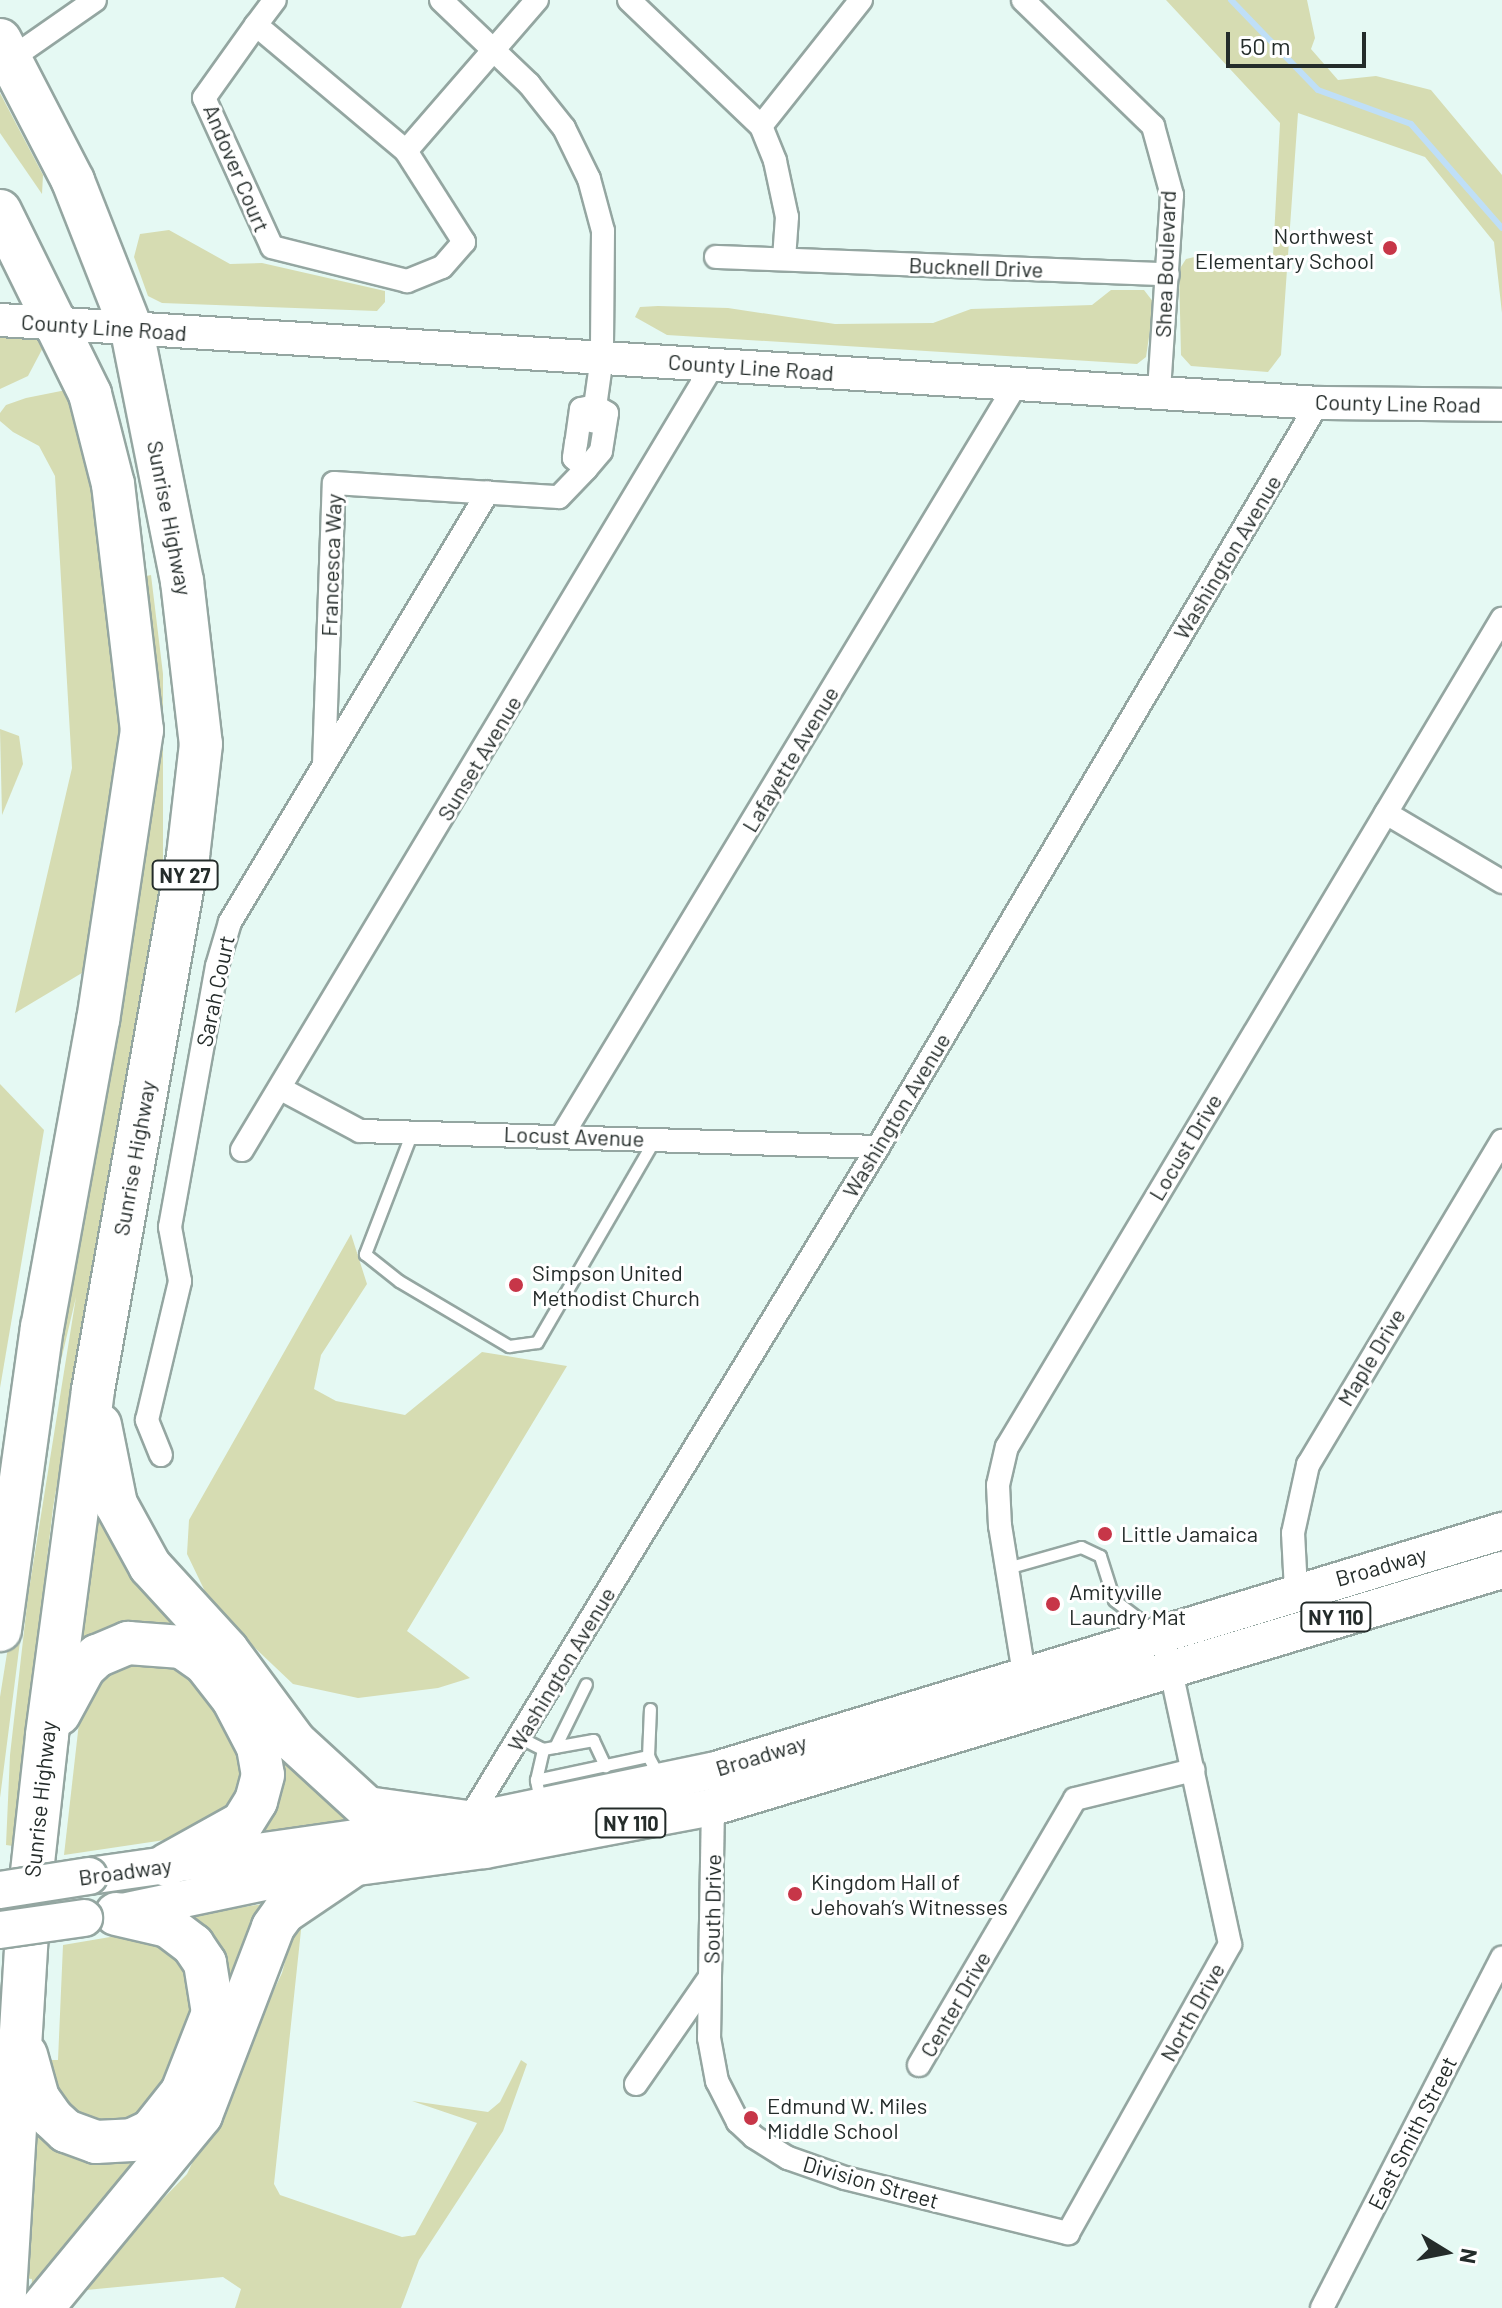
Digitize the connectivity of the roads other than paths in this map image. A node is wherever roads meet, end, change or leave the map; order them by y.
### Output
1 (95, 0) edge
2 (275, 0) edge
3 (441, 0) edge
4 (537, 0) edge
5 (629, 0) edge
6 (861, 0) edge
7 (1023, 0) edge
8 (256, 25) junction
9 (6, 49) edge
10 (496, 50) junction
11 (761, 126) junction
12 (406, 151) junction
13 (0, 211) edge
14 (716, 257) dead end
15 (784, 259) junction
16 (1168, 274) junction
17 (0, 320) edge
18 (56, 323) junction
19 (132, 331) junction
20 (602, 357) junction
21 (713, 365) junction
22 (1017, 383) junction
23 (1159, 392) junction
24 (1318, 403) junction
25 (1502, 405) edge
26 (488, 492) junction
27 (1502, 619) edge
28 (324, 770) junction
29 (1386, 813) junction
30 (1502, 882) edge
31 (281, 1089) junction
32 (412, 1132) junction
33 (563, 1134) junction
34 (655, 1138) junction
35 (1502, 1141) edge
36 (878, 1147) junction
37 (242, 1150) dead end
38 (42, 1327) junction
39 (93, 1390) junction
40 (0, 1408) edge
41 (161, 1455) dead end
42 (1502, 1531) edge
43 (1007, 1568) junction
44 (1502, 1570) edge
45 (1296, 1590) junction
46 (0, 1630) edge
47 (1158, 1645) junction
48 (1024, 1674) junction
49 (586, 1684) dead end
50 (650, 1709) dead end
51 (1032, 1710) junction
52 (47, 1736) junction
53 (519, 1737) junction
54 (549, 1748) junction
55 (605, 1766) junction
56 (655, 1769) junction
57 (1193, 1770) junction
58 (580, 1786) junction
59 (539, 1794) junction
60 (713, 1807) junction
61 (467, 1822) junction
62 (167, 1865) junction
63 (349, 1868) junction
64 (0, 1890) edge
65 (100, 1916) junction
66 (0, 1930) edge
67 (1502, 1958) edge
68 (710, 1977) junction
69 (20, 2037) junction
70 (919, 2065) dead end
71 (636, 2084) dead end
72 (1068, 2233) joint
73 (4, 2308) edge
74 (42, 2308) edge
75 (1322, 2308) edge

1 - 9 street
2 - 8 street, Andover Court
3 - 10 street, Francesca Way
4 - 10 street
5 - 11 street
6 - 11 street
7 - 16 street, Shea Boulevard
8 - 12 street, Andover Court
8 - 12 street, Andover Court
9 - 19 highway, Sunrise Highway / NY 27
10 - 12 street
10 - 20 street, Francesca Way
11 - 15 street
13 - 18 highway, NY 27
14 - 15 street, Bucknell Drive
15 - 16 street, Bucknell Drive
16 - 23 street, Shea Boulevard
17 - 18 main road, County Line Road
18 - 19 main road, County Line Road
18 - 38 highway, NY 27
19 - 20 main road, County Line Road
19 - 39 highway, Sunrise Highway / NY 27
20 - 21 main road, County Line Road
20 - 26 street, Francesca Way
21 - 22 main road, County Line Road
21 - 31 street, Sunset Avenue
22 - 23 main road, County Line Road
22 - 33 street, Lafayette Avenue
23 - 24 main road, County Line Road
24 - 25 main road, County Line Road
24 - 36 street, Washington Avenue
26 - 28 street, Sarah Court
26 - 28 street, Francesca Way
27 - 29 street, Locust Drive
28 - 41 street, Sarah Court
29 - 30 street
29 - 43 street, Locust Drive
31 - 32 street, Locust Avenue
31 - 37 street, Sunset Avenue
32 - 33 street, Locust Avenue
32 - 34 lane
33 - 34 street, Locust Avenue
34 - 36 street, Locust Avenue
35 - 45 street, Maple Drive
36 - 53 street, Washington Avenue
38 - 40 highway
38 - 46 highway, NY 27
39 - 52 highway, Sunrise Highway / NY 27
39 - 61 highway
42 - 45 main road, Broadway / NY 110
43 - 47 lane
43 - 48 street, Locust Drive
44 - 47 main road, Broadway / NY 110
45 - 47 main road, Broadway / NY 110
47 - 48 main road, Broadway / NY 110
47 - 51 main road, Broadway / NY 110
47 - 57 street, North Drive
48 - 51 street, Locust Drive
48 - 56 main road, Broadway / NY 110
49 - 54 lane
50 - 56 lane
51 - 60 main road, Broadway / NY 110
52 - 62 highway
52 - 69 highway, Sunrise Highway / NY 27
53 - 54 lane
53 - 61 street, Washington Avenue
54 - 55 lane
54 - 59 lane
55 - 56 lane
55 - 58 lane
56 - 58 main road, Broadway / NY 110
57 - 70 street, Center Drive
57 - 72 street, North Drive
58 - 59 main road, Broadway / NY 110
59 - 61 main road, Broadway / NY 110
60 - 63 main road, Broadway / NY 110
60 - 68 street, South Drive
61 - 62 main road, Broadway / NY 110
62 - 64 main road, Broadway / NY 110, bridge
63 - 65 main road, Broadway / NY 110
63 - 74 highway
65 - 66 main road, Broadway / NY 110, bridge
65 - 69 highway
67 - 75 street, East Smith Street
68 - 71 street, South Drive
68 - 72 street, Division Street
69 - 73 highway, Sunrise Highway / NY 27

